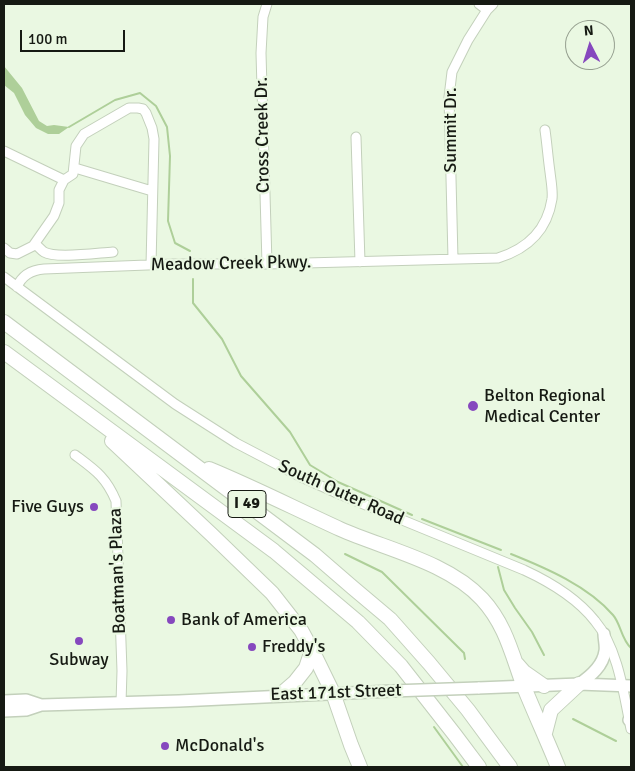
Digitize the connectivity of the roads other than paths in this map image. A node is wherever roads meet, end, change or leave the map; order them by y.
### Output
1 (264, 4) edge
2 (479, 4) edge
3 (490, 7) edge
4 (545, 130) dead end
5 (356, 137) dead end
6 (4, 151) edge
7 (75, 168) junction
8 (64, 180) junction
9 (152, 191) junction
10 (35, 244) junction
11 (4, 248) edge
12 (112, 252) dead end
13 (453, 259) junction
14 (360, 262) junction
15 (267, 264) junction
16 (151, 265) junction
17 (4, 277) edge
18 (17, 287) junction
19 (4, 322) edge
20 (4, 354) edge
21 (75, 455) dead end
22 (192, 462) junction
23 (604, 634) junction
24 (312, 650) junction
25 (516, 662) junction
26 (578, 684) junction
27 (524, 686) junction
28 (544, 686) junction
29 (627, 686) edge
30 (333, 693) junction
31 (280, 695) junction
32 (4, 701) edge
33 (121, 702) junction
34 (41, 705) junction
35 (4, 706) edge
36 (4, 711) edge
37 (631, 721) edge
38 (545, 733) junction
39 (360, 767) edge
40 (478, 767) edge
41 (510, 767) edge
42 (558, 767) edge

1 - 15 street, Cross Creek Dr.
2 - 3 street
3 - 13 street, Summit Dr.
4 - 13 street, Meadow Creek Pkwy.
5 - 14 street
6 - 8 street
7 - 8 street
7 - 9 street
7 - 9 street
8 - 10 street
9 - 16 street
10 - 11 street
10 - 12 street
13 - 14 street, Meadow Creek Pkwy.
14 - 15 street, Meadow Creek Pkwy.
15 - 16 street, Meadow Creek Pkwy.
16 - 18 street, Meadow Creek Pkwy.
17 - 18 street, South Outer Road
18 - 23 street, South Outer Road
19 - 22 highway, I 49
20 - 24 highway
20 - 40 highway, I 49
21 - 33 street, Boatman's Plaza
22 - 25 highway
22 - 41 highway, I 49
23 - 26 main road
23 - 29 street, South Outer Road
24 - 30 highway
24 - 31 highway
25 - 27 highway
25 - 28 highway
26 - 28 main road, East 171st Street
26 - 29 main road, East 171st Street
26 - 38 highway
27 - 28 main road, East 171st Street
27 - 30 main road, East 171st Street, bridge
27 - 38 highway
29 - 37 street, South Outer Road
30 - 31 main road, East 171st Street
30 - 39 highway
31 - 33 main road, East 171st Street
32 - 34 main road, East 171st Street
33 - 34 main road, East 171st Street
34 - 35 main road
34 - 36 main road, East 171st Street
38 - 42 highway

